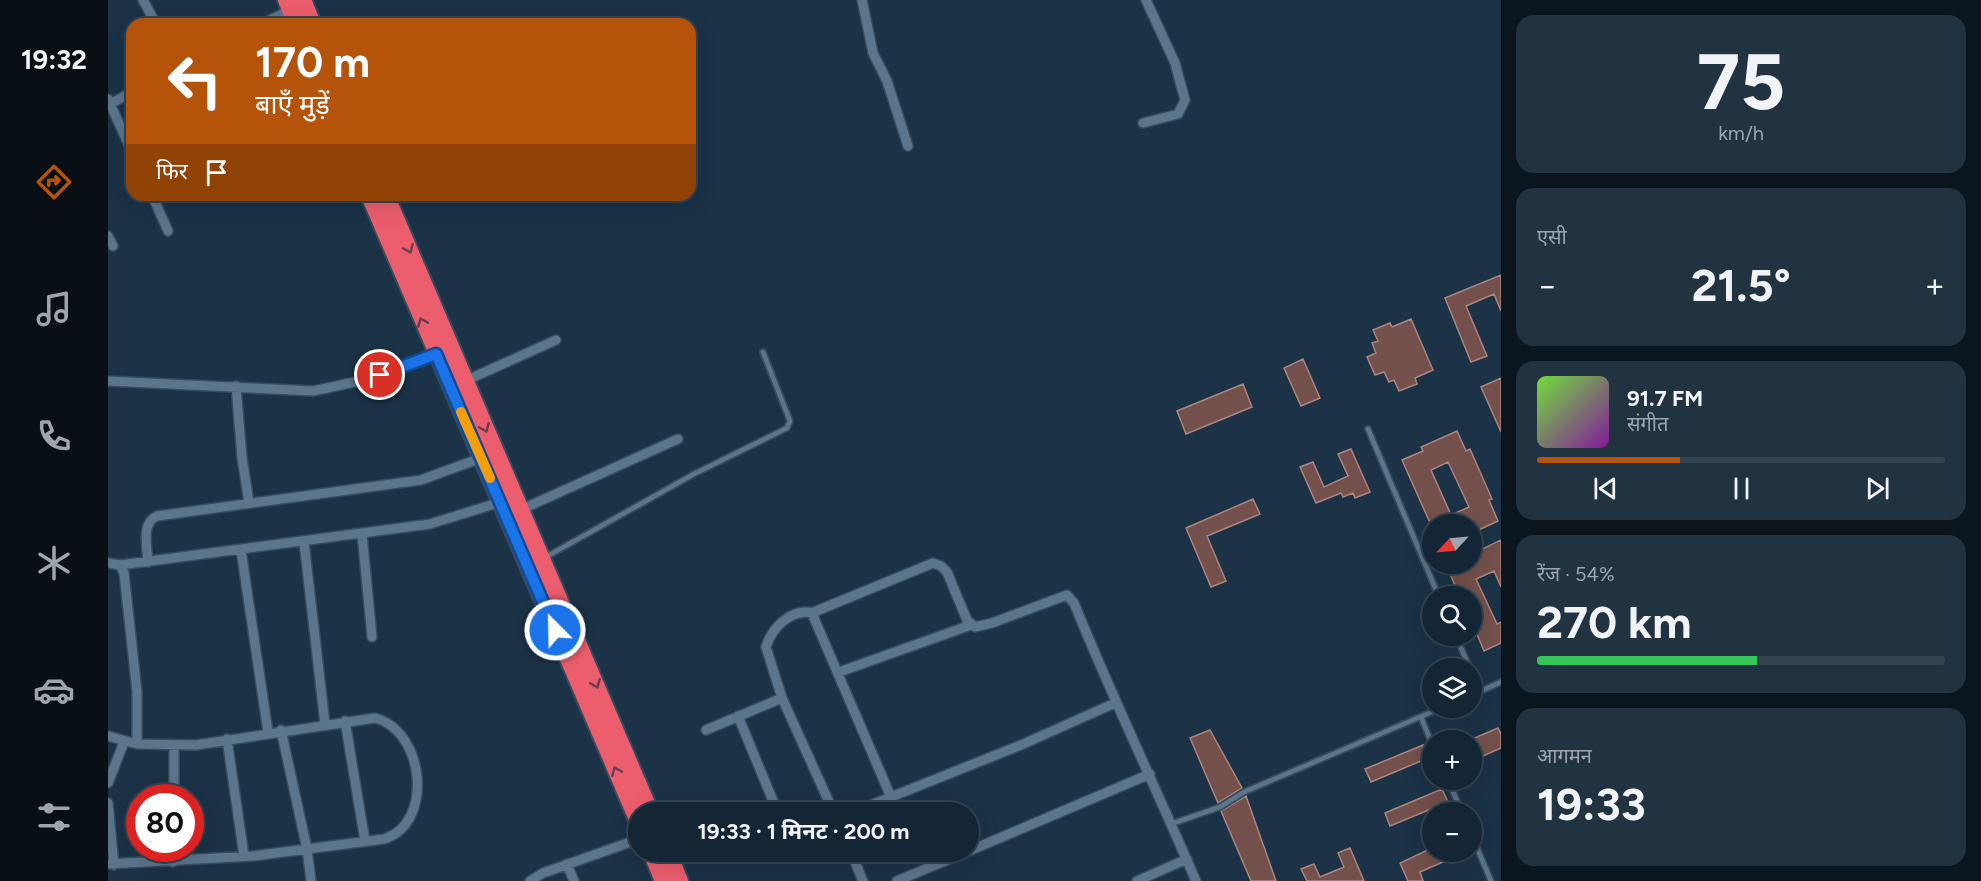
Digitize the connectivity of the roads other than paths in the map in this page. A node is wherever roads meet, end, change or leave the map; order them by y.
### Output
1 (143, 0) edge
2 (862, 0) edge
3 (1146, 0) edge
4 (294, 8) edge
5 (153, 18) edge
6 (274, 18) edge
7 (306, 18) edge
8 (126, 95) edge
9 (109, 103) edge
10 (1143, 123) dead end
11 (126, 139) edge
12 (908, 146) dead end
13 (155, 201) edge
14 (372, 201) edge
15 (389, 201) edge
16 (168, 231) dead end
17 (108, 236) edge
18 (113, 246) dead end
19 (556, 340) dead end
20 (763, 352) dead end
21 (436, 354) junction
22 (108, 381) edge
23 (465, 381) junction
24 (236, 386) junction
25 (1368, 429) dead end
26 (678, 439) dead end
27 (481, 458) junction
28 (249, 502) junction
29 (512, 503) junction
30 (362, 534) junction
31 (304, 542) junction
32 (241, 550) junction
33 (542, 559) junction
34 (148, 562) junction
35 (108, 563) edge
36 (120, 565) junction
37 (1434, 586) edge
38 (813, 613) junction
39 (971, 625) junction
40 (372, 637) dead end
41 (839, 672) junction
42 (1501, 682) edge
43 (1482, 691) edge
44 (782, 698) junction
45 (1115, 703) junction
46 (738, 716) junction
47 (1421, 717) joint
48 (345, 721) junction
49 (325, 724) junction
50 (281, 730) junction
51 (706, 730) dead end
52 (1426, 730) edge
53 (268, 732) junction
54 (108, 736) edge
55 (227, 739) junction
56 (124, 742) junction
57 (137, 744) junction
58 (174, 745) junction
59 (1150, 774) junction
60 (108, 783) edge
61 (174, 784) edge
62 (891, 797) junction
63 (630, 802) edge
64 (646, 802) edge
65 (773, 802) edge
66 (829, 802) edge
67 (878, 802) edge
68 (108, 803) edge
69 (1171, 824) junction
70 (365, 841) junction
71 (628, 842) edge
72 (979, 846) edge
73 (307, 849) junction
74 (244, 856) junction
75 (204, 859) edge
76 (1187, 859) junction
77 (1482, 860) edge
78 (173, 862) edge
79 (655, 862) edge
80 (672, 862) edge
81 (855, 862) edge
82 (941, 862) edge
83 (567, 864) junction
84 (111, 865) edge
85 (311, 881) edge
86 (530, 881) edge
87 (574, 881) edge
88 (663, 881) edge
89 (680, 881) edge
90 (863, 881) edge
91 (897, 881) edge
92 (1137, 881) edge
93 (1196, 881) edge
94 (1491, 881) edge

1 - 5 street
2 - 12 street
3 - 10 street
4 - 6 street
4 - 7 highway
8 - 9 street
9 - 11 street
13 - 16 street
21 -> 14 highway
15 -> 23 highway
17 - 18 street
19 - 23 street
20 - 33 lane
21 - 24 street
21 - 27 highway
22 - 24 street
23 -> 29 highway
24 - 28 street
25 - 37 lane
26 - 29 street
27 - 28 street
27 - 29 highway
28 - 34 street
29 - 30 street
29 - 33 highway
63 -> 29 highway
30 - 31 street
30 - 40 street
31 - 32 street
31 - 49 street
32 - 34 street
32 - 53 street
33 -> 64 highway
34 - 36 street
35 - 36 street
36 - 57 street
38 - 39 street
38 - 41 street
38 - 44 street
39 - 41 street
39 - 45 street
41 - 62 street
42 - 43 lane
44 - 46 street
44 - 66 street
45 - 59 street
45 - 62 street
46 - 51 street
46 - 65 street
47 - 52 lane
47 - 69 lane
48 - 49 street
48 - 70 street
48 - 70 street
49 - 50 street
50 - 53 street
50 - 73 street
53 - 55 street
54 - 56 street
55 - 58 street
55 - 74 street
56 - 57 street
56 - 60 street
57 - 58 street
58 - 61 street
59 - 69 street
59 - 72 street
62 - 67 street
68 - 84 street
69 - 76 street
70 - 73 street
71 - 83 street
73 - 74 street
73 - 85 street
74 - 75 street
76 - 92 street
76 - 93 street
77 - 94 lane
78 - 84 street
79 - 88 highway
80 - 89 highway
81 - 90 street
82 - 91 street
83 - 86 street
83 - 87 street

